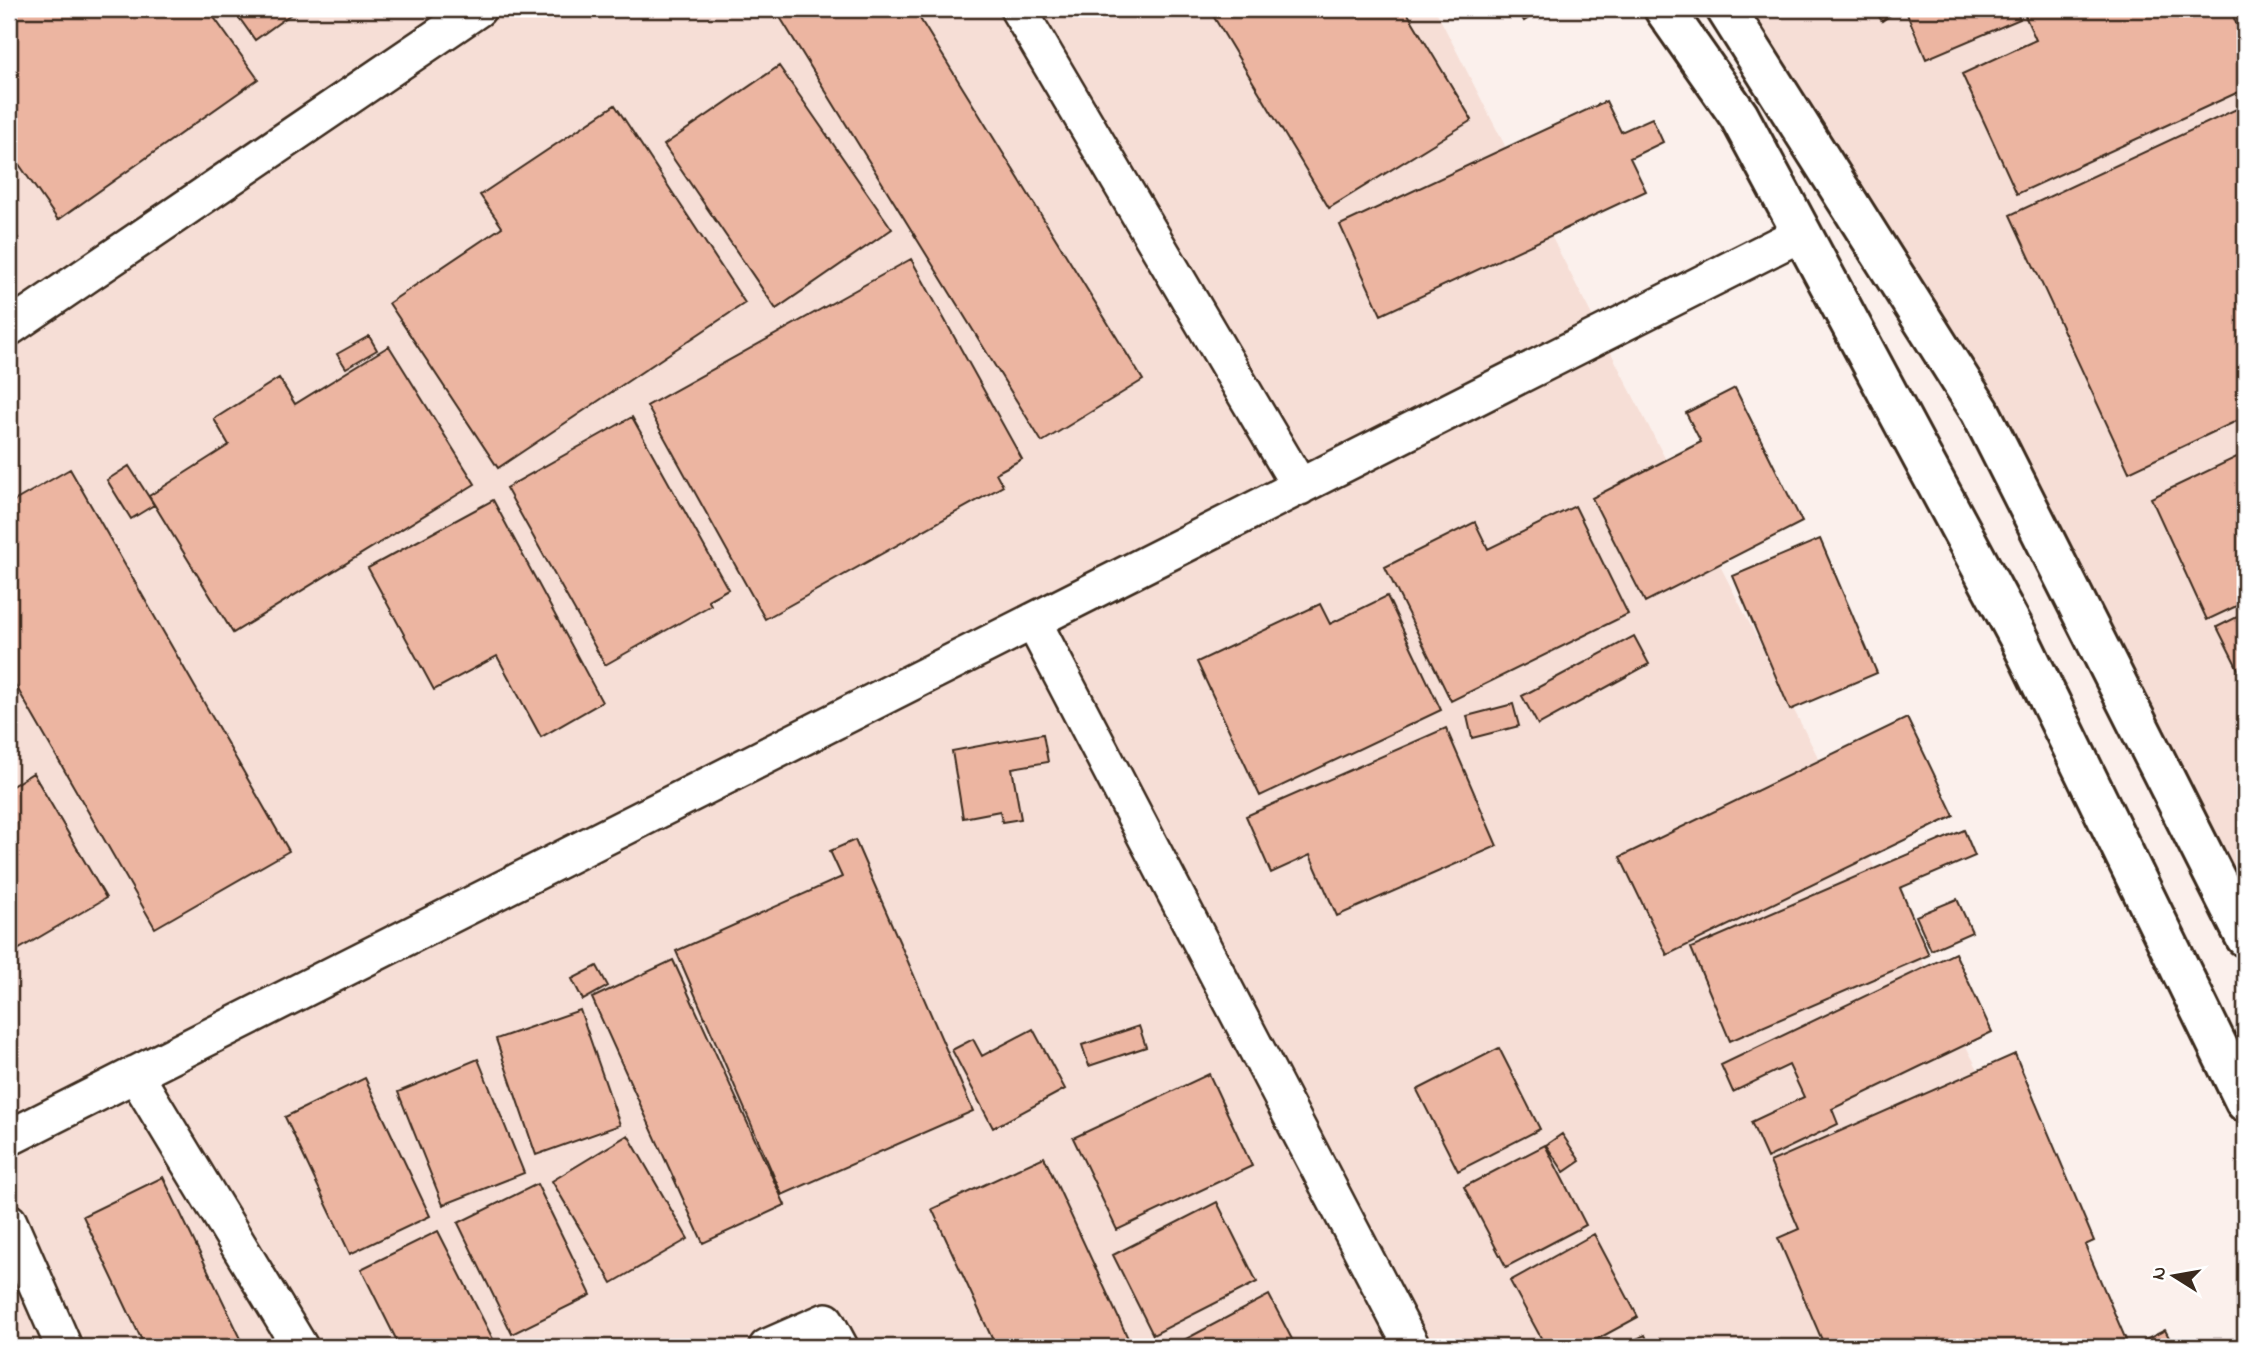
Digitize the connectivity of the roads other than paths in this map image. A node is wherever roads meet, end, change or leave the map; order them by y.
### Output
1 (478, 9) edge
2 (1018, 9) edge
3 (1664, 9) edge
4 (1726, 9) edge
5 (1802, 233) junction
6 (9, 328) edge
7 (1300, 487) junction
8 (1033, 621) junction
9 (2245, 937) edge
10 (135, 1074) junction
11 (2245, 1102) edge
12 (9, 1138) edge
13 (9, 1222) edge
14 (64, 1347) edge
15 (300, 1347) edge
16 (767, 1347) edge
17 (840, 1347) edge
18 (1412, 1347) edge

1 - 6 street
2 - 7 street
3 - 5 street
4 - 9 street
5 - 7 street
5 - 11 street
7 - 8 street
8 - 10 street
8 - 18 street
10 - 12 street
10 - 15 street
13 - 14 street
16 - 17 street

